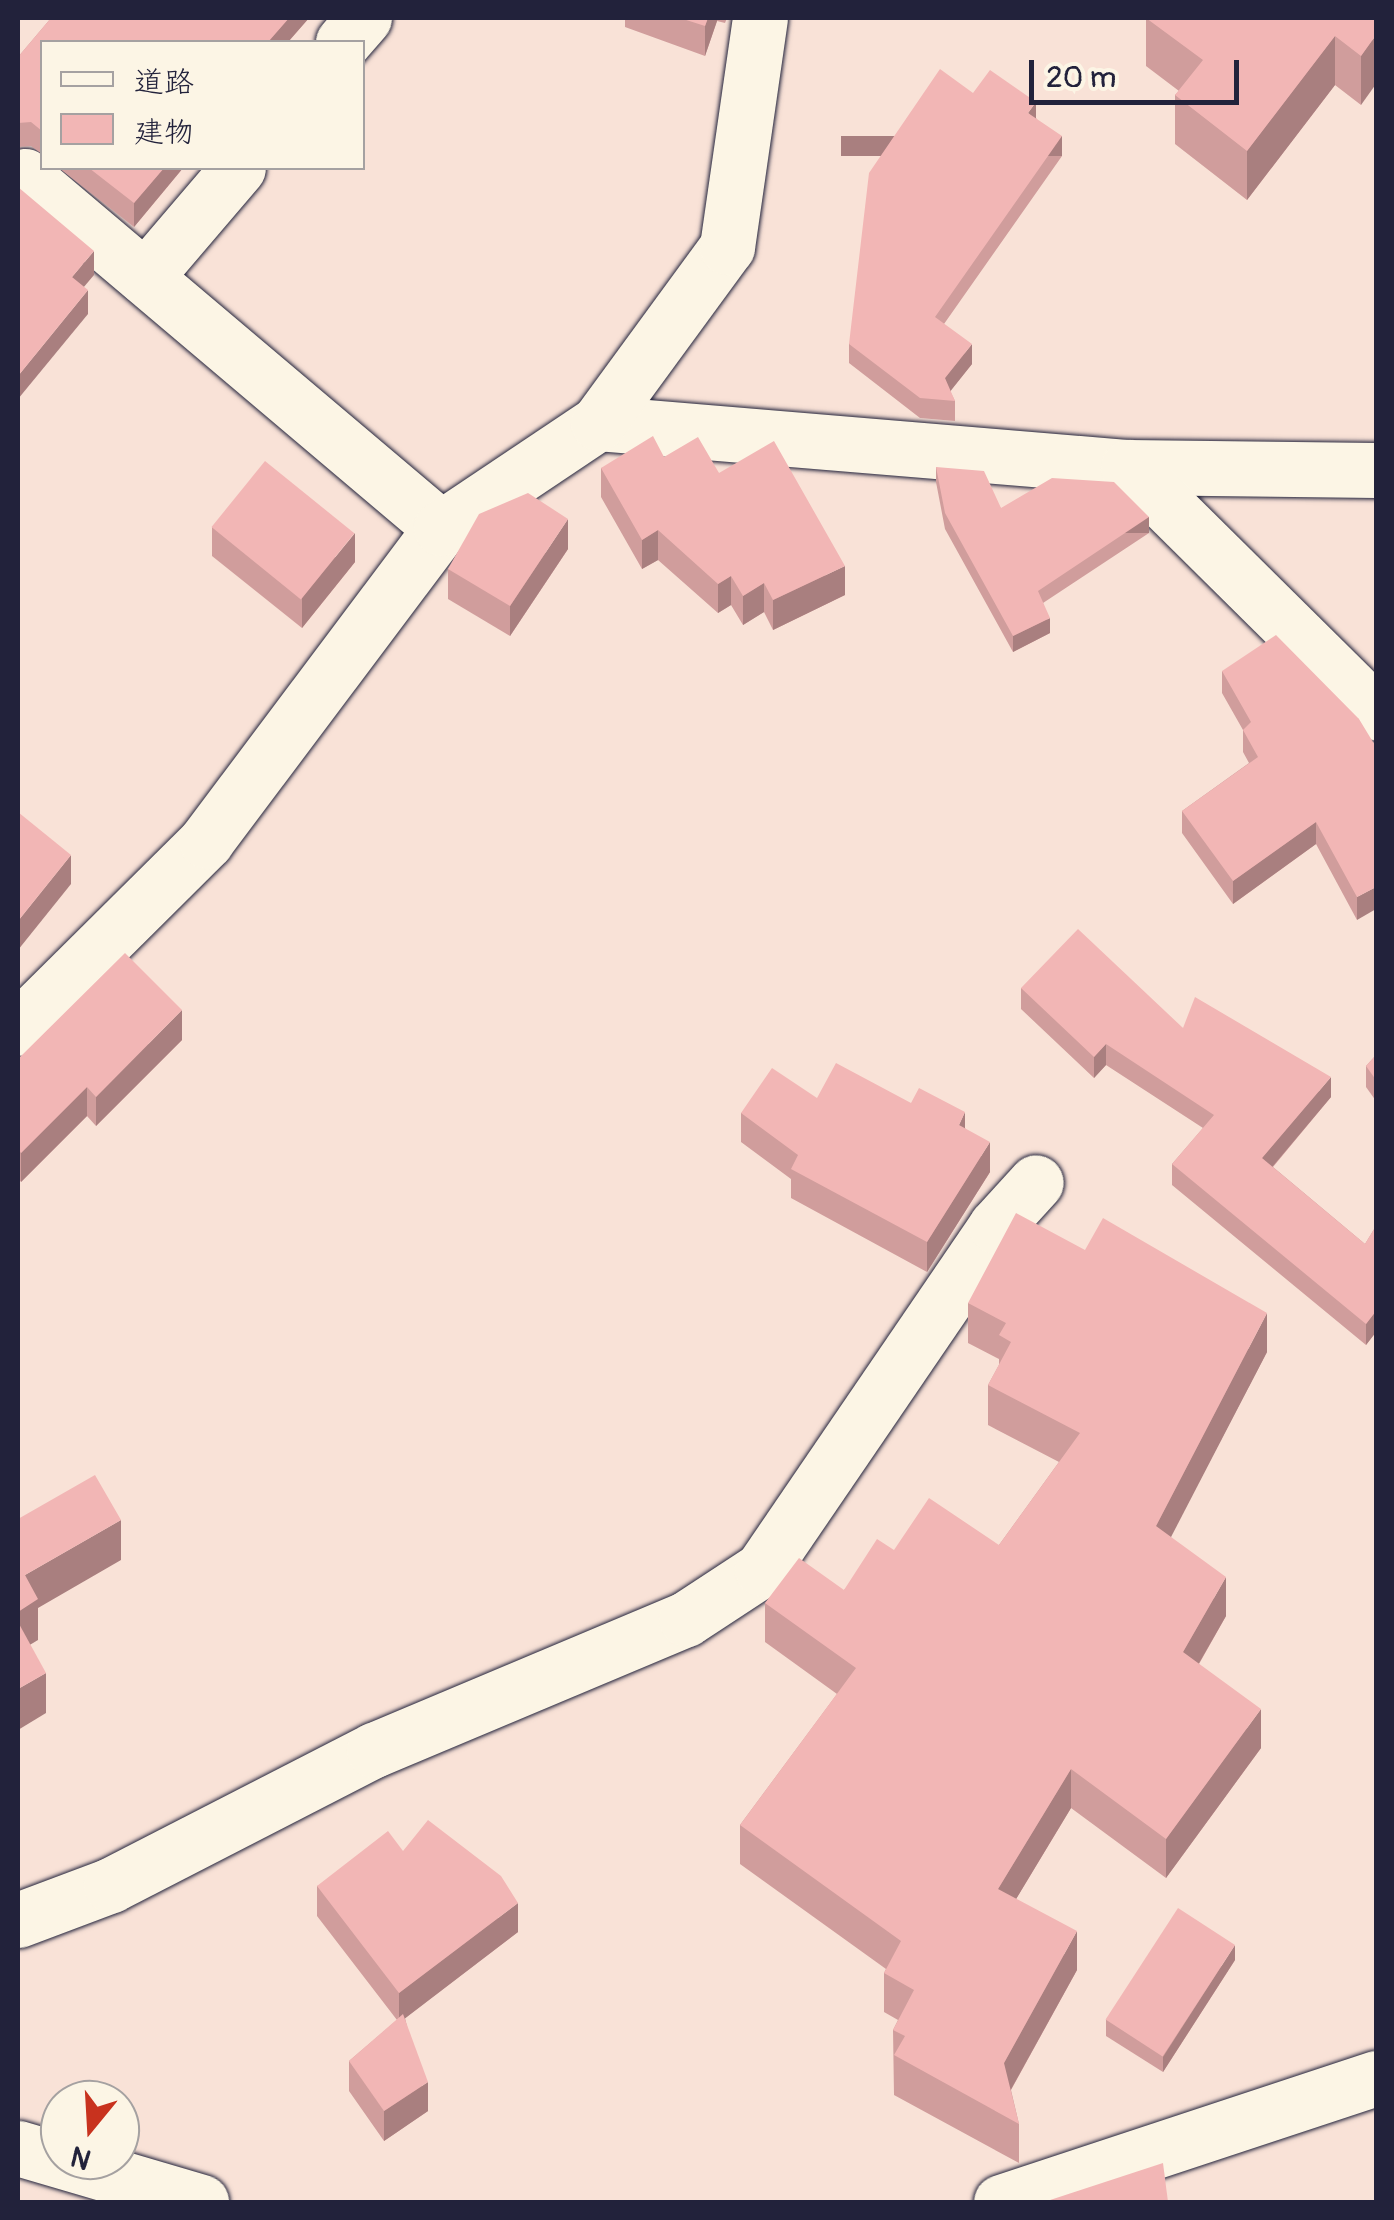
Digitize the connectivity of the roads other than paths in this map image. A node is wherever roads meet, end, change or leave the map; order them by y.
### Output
1 (364, 18) edge
2 (760, 18) edge
3 (345, 40) edge
4 (236, 170) edge
5 (25, 176) dead end
6 (145, 277) junction
7 (598, 423) junction
8 (1128, 467) junction
9 (1376, 470) edge
10 (441, 528) junction
11 (1376, 712) edge
12 (18, 1028) edge
13 (1036, 1182) dead end
14 (18, 1920) edge
15 (1376, 2078) edge
16 (18, 2148) edge
17 (201, 2202) edge
18 (1001, 2202) edge

1 - 3 street
2 - 7 street
4 - 6 street
5 - 6 street
6 - 10 street
7 - 8 street
7 - 10 street
8 - 9 street
8 - 11 street
10 - 12 street
13 - 14 street
15 - 18 street
16 - 17 street

